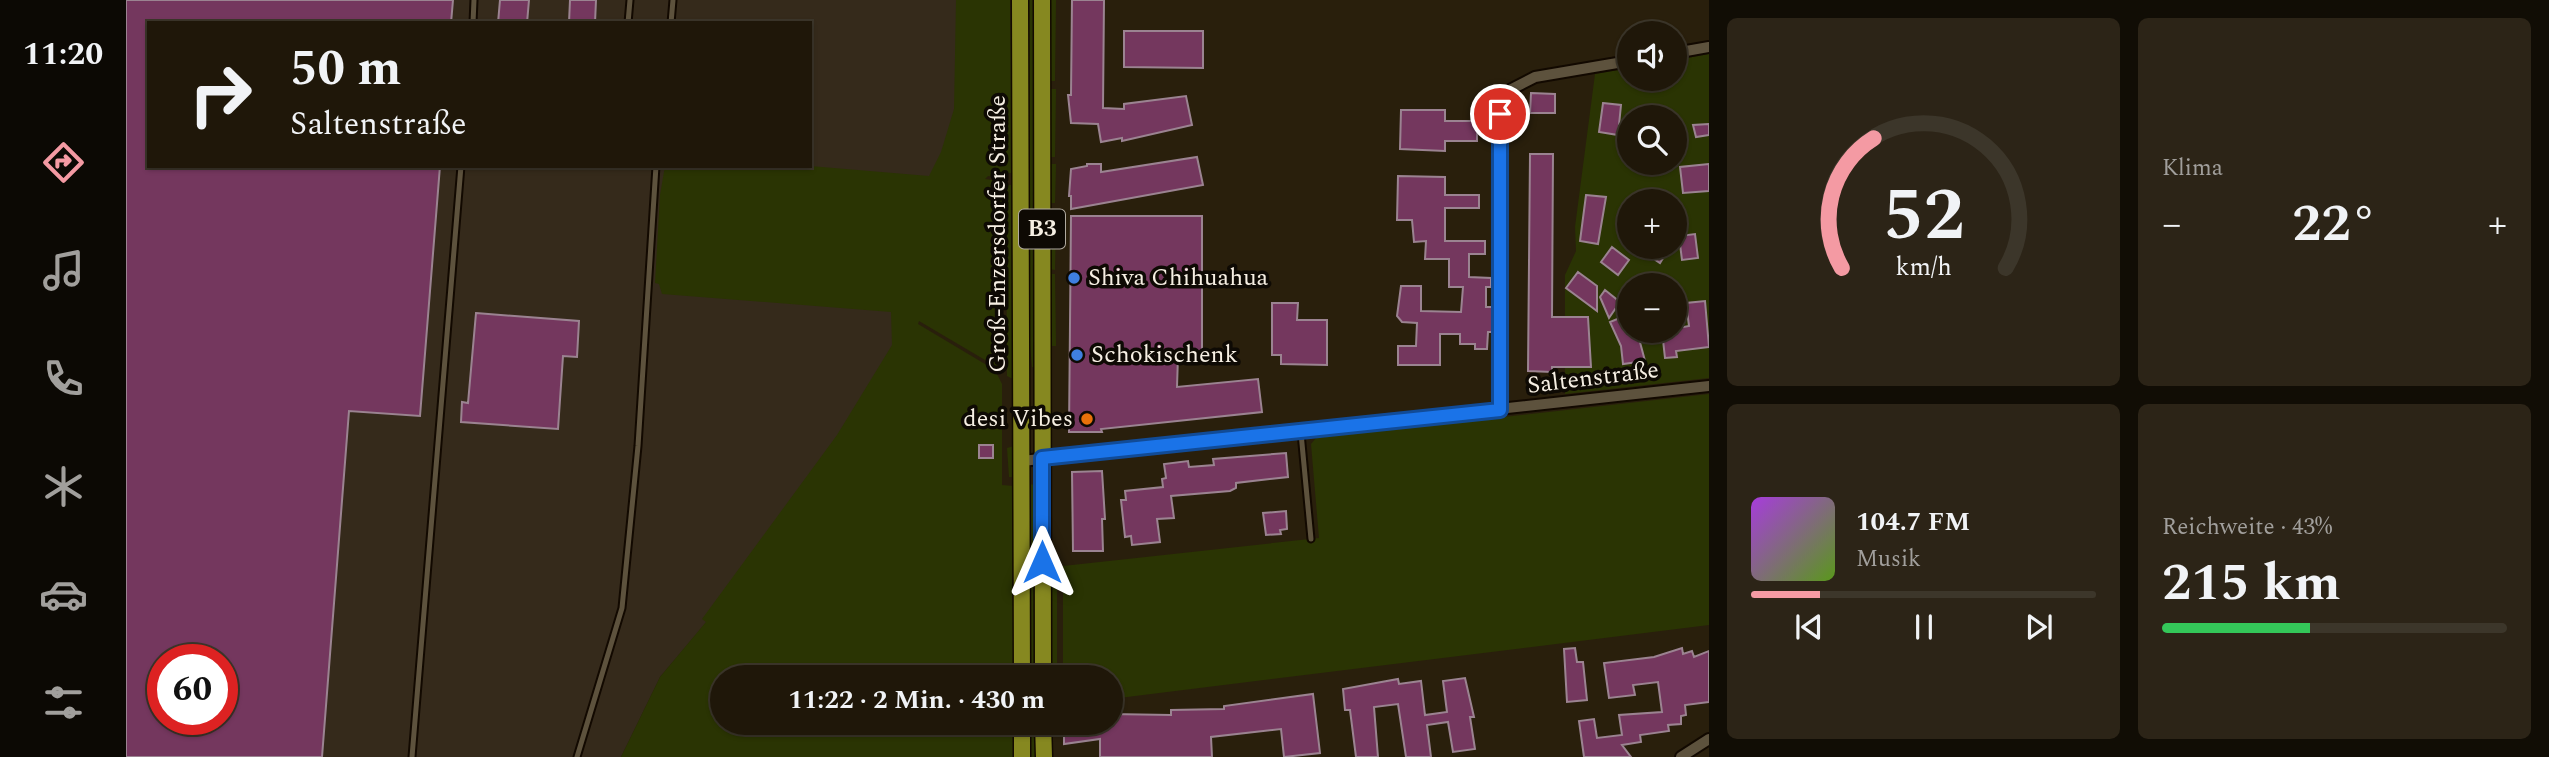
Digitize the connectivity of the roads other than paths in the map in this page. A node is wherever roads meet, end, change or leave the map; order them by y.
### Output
1 (474, 0) edge
2 (630, 0) edge
3 (673, 0) edge
4 (1020, 0) edge
5 (1042, 0) edge
6 (472, 21) edge
7 (628, 21) edge
8 (671, 21) edge
9 (1709, 47) edge
10 (1687, 51) edge
11 (1617, 63) edge
12 (461, 168) edge
13 (656, 168) edge
14 (1709, 386) edge
15 (1500, 410) junction
16 (1301, 433) junction
17 (1042, 458) junction
18 (1022, 461) junction
19 (1311, 539) dead end
20 (1022, 665) edge
21 (1043, 665) edge
22 (1022, 735) edge
23 (1043, 735) edge
24 (1709, 739) edge
25 (412, 757) edge
26 (577, 757) edge
27 (1022, 757) edge
28 (1044, 757) edge
29 (1681, 757) edge

1 - 6 lane
2 - 7 lane
3 - 8 lane
4 - 18 main road, Groß-Enzersdorfer Straße / B3
5 - 17 main road, Groß-Enzersdorfer Straße / B3
9 - 10 street
11 - 15 street
12 - 25 lane
13 - 26 lane
14 - 15 street, Saltenstraße
15 - 16 street, Saltenstraße
16 - 17 street, Saltenstraße
16 - 19 lane
17 - 18 street, Saltenstraße
17 - 21 main road, Groß-Enzersdorfer Straße / B3
18 - 20 main road, Groß-Enzersdorfer Straße / B3
22 - 27 main road
23 - 28 main road
24 - 29 street

